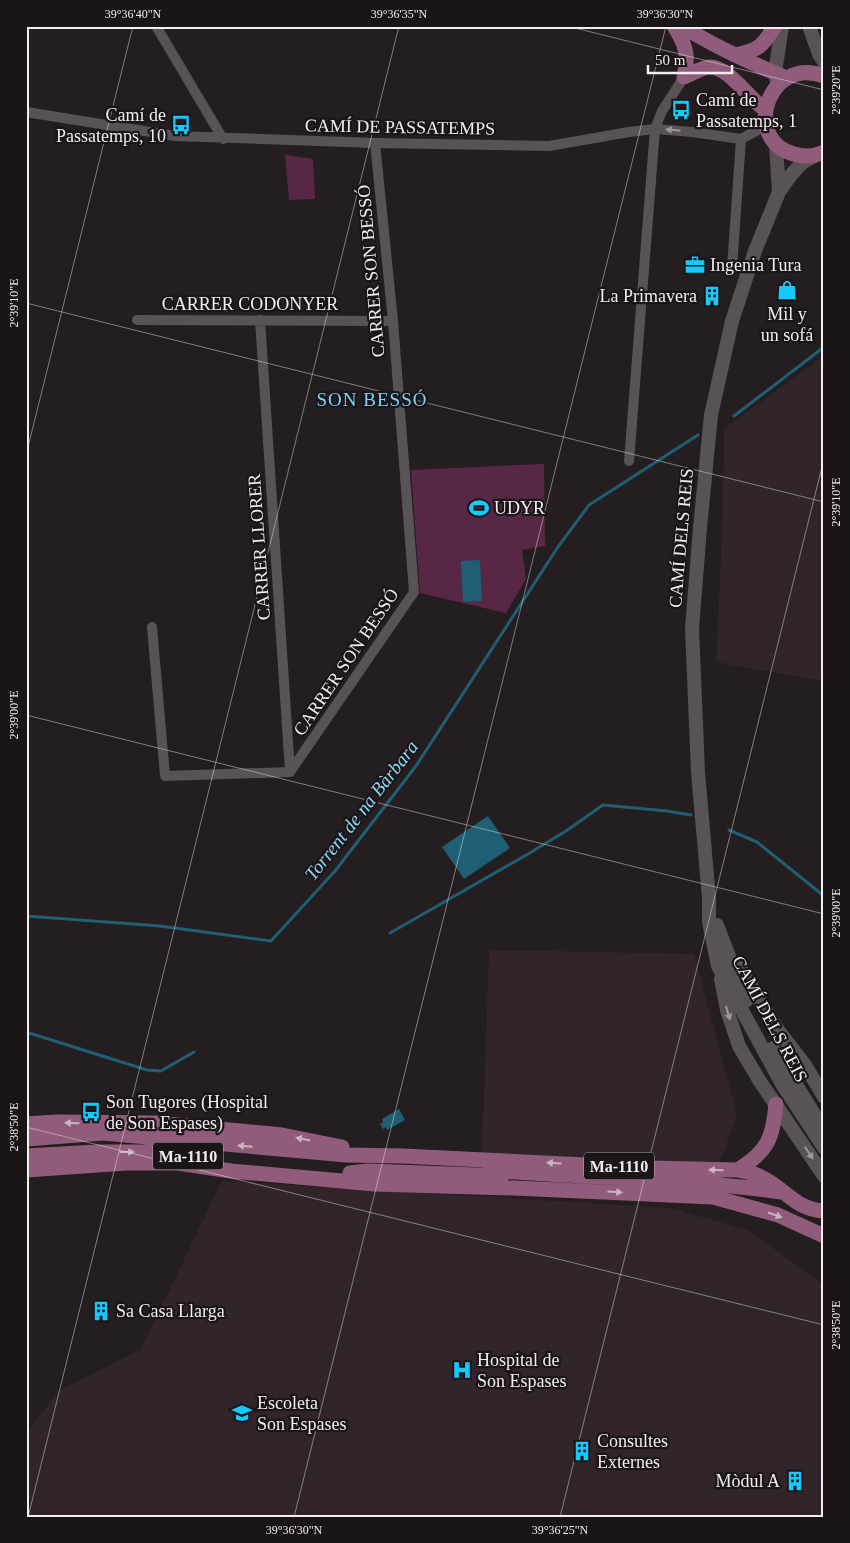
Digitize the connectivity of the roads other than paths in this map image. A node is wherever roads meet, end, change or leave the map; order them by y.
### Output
1 (156, 26) edge
2 (674, 26) edge
3 (682, 26) edge
4 (775, 26) edge
5 (782, 26) edge
6 (809, 26) edge
7 (816, 26) edge
8 (706, 41) junction
9 (824, 46) edge
10 (735, 55) junction
11 (824, 62) edge
12 (824, 76) edge
13 (684, 77) junction
14 (780, 78) junction
15 (765, 111) junction
16 (26, 112) edge
17 (655, 129) junction
18 (222, 139) junction
19 (741, 139) junction
20 (375, 143) junction
21 (776, 145) junction
22 (820, 154) edge
23 (779, 192) junction
24 (732, 268) dead end
25 (137, 320) dead end
26 (260, 320) junction
27 (392, 321) junction
28 (629, 460) dead end
29 (152, 627) dead end
30 (290, 772) junction
31 (709, 898) junction
32 (722, 941) junction
33 (718, 966) junction
34 (805, 1065) junction
35 (824, 1087) edge
36 (824, 1097) edge
37 (776, 1104) junction
38 (26, 1124) edge
39 (824, 1130) edge
40 (26, 1139) edge
41 (824, 1148) edge
42 (347, 1155) junction
43 (26, 1156) edge
44 (403, 1156) junction
45 (26, 1170) edge
46 (738, 1170) junction
47 (350, 1173) junction
48 (553, 1175) junction
49 (824, 1176) edge
50 (514, 1188) junction
51 (824, 1202) edge
52 (824, 1211) edge
53 (824, 1236) edge

1 - 18 street
2 - 13 main road
3 - 8 main road
4 - 10 main road
5 - 14 street
6 - 11 street
7 - 9 street
8 - 10 main road
8 - 15 main road
10 - 14 main road
12 - 14 main road
13 - 15 main road
13 - 17 street
14 - 15 main road
15 - 19 street
15 - 21 main road
16 - 18 street, CAMÍ DE PASSATEMPS
19 -> 17 street, CAMÍ DE PASSATEMPS
17 - 20 street, CAMÍ DE PASSATEMPS
17 - 28 street
18 - 20 street, CAMÍ DE PASSATEMPS
19 - 24 street
20 - 27 street, CARRER SON BESSÓ
21 - 22 main road
21 - 23 street
22 - 23 street
23 - 31 street, CAMÍ DELS REIS
25 - 26 street, CARRER CODONYER
26 - 27 street, CARRER CODONYER
26 - 30 street, CARRER LLORER
27 - 30 street, CARRER SON BESSÓ
29 - 30 street
31 - 32 street, CAMÍ DELS REIS
31 - 33 street, CAMÍ DELS REIS
32 - 34 street
32 - 39 street, CAMÍ DELS REIS
33 -> 37 street
33 - 41 street, CAMÍ DELS REIS
34 - 35 street
34 - 36 street
37 - 46 main road
37 -> 49 street
44 -> 38 main road
42 -> 40 main road, Ma-1110
42 - 44 main road, Ma-1110
42 - 48 main road, Ma-1110
43 -> 47 main road, Ma-1110
46 -> 44 main road, Ma-1110
45 - 50 main road
46 - 52 main road, Ma-1110
47 - 48 main road, Ma-1110
47 - 50 main road, Ma-1110
48 - 51 main road, Ma-1110
50 -> 53 main road, Ma-1110

